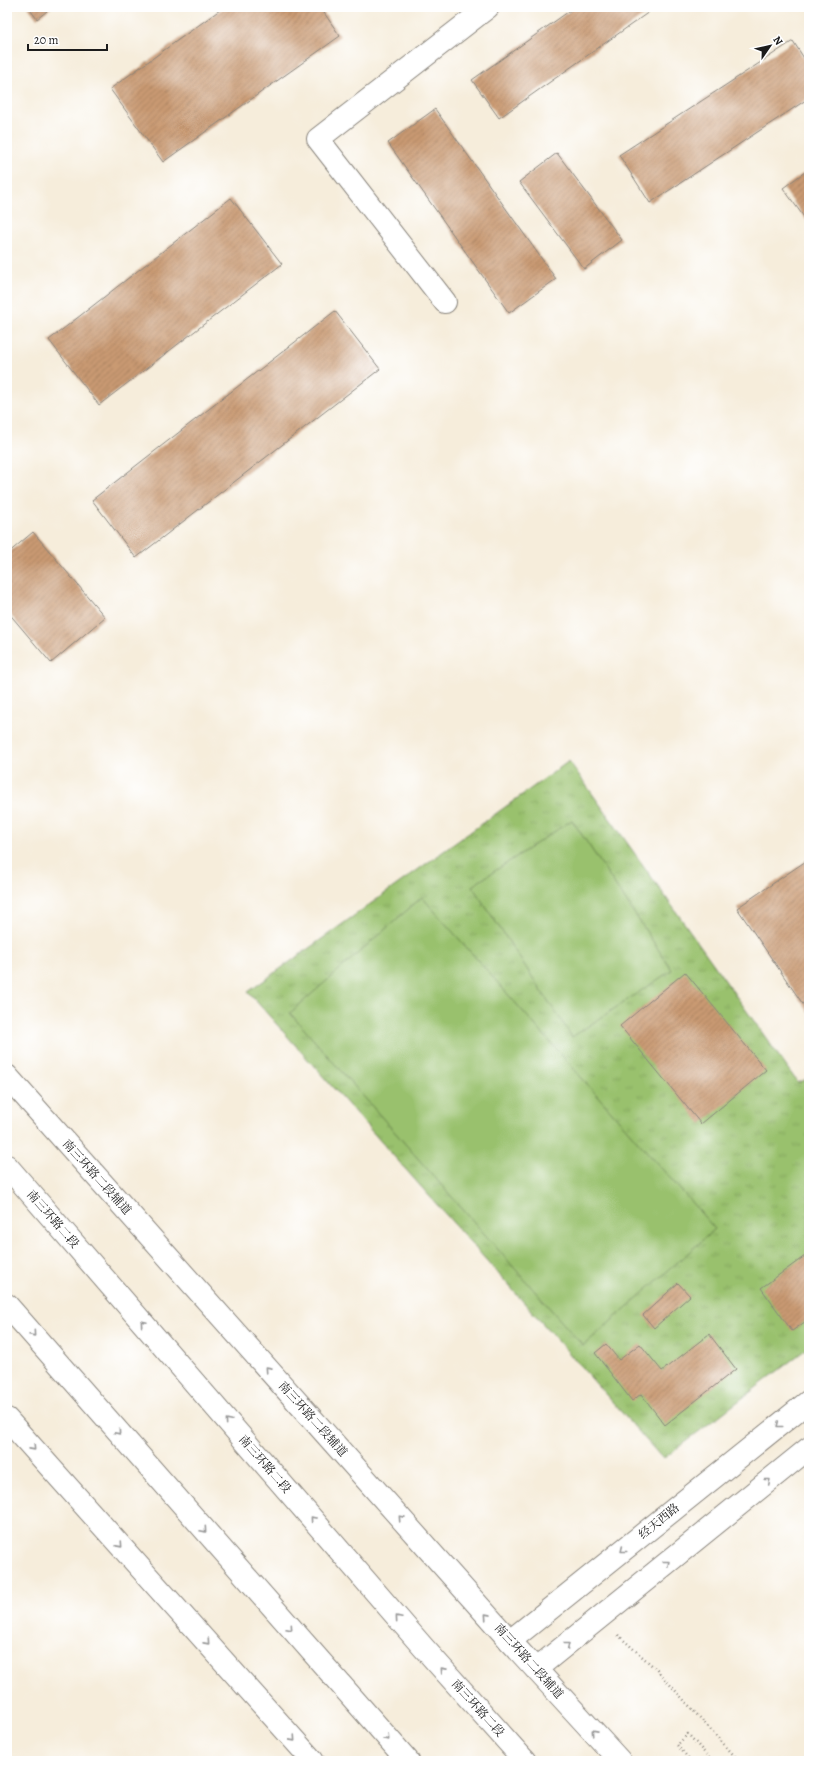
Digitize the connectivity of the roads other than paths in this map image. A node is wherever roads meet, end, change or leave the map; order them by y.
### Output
1 (488, 7) edge
2 (445, 302) dead end
3 (7, 1076) edge
4 (7, 1166) edge
5 (7, 1305) edge
6 (809, 1400) edge
7 (7, 1419) edge
8 (809, 1448) edge
9 (510, 1641) junction
10 (536, 1669) junction
11 (313, 1761) edge
12 (408, 1761) edge
13 (525, 1761) edge
14 (620, 1761) edge

1 - 2 main road
9 -> 3 main road, 南三环路二段辅道
13 -> 4 main road, 南三环路二段
5 -> 12 main road
6 -> 9 main road, 经天西路
7 -> 11 main road
10 -> 8 main road
9 - 10 main road, 南三环路二段辅道
14 -> 10 main road, 南三环路二段辅道

